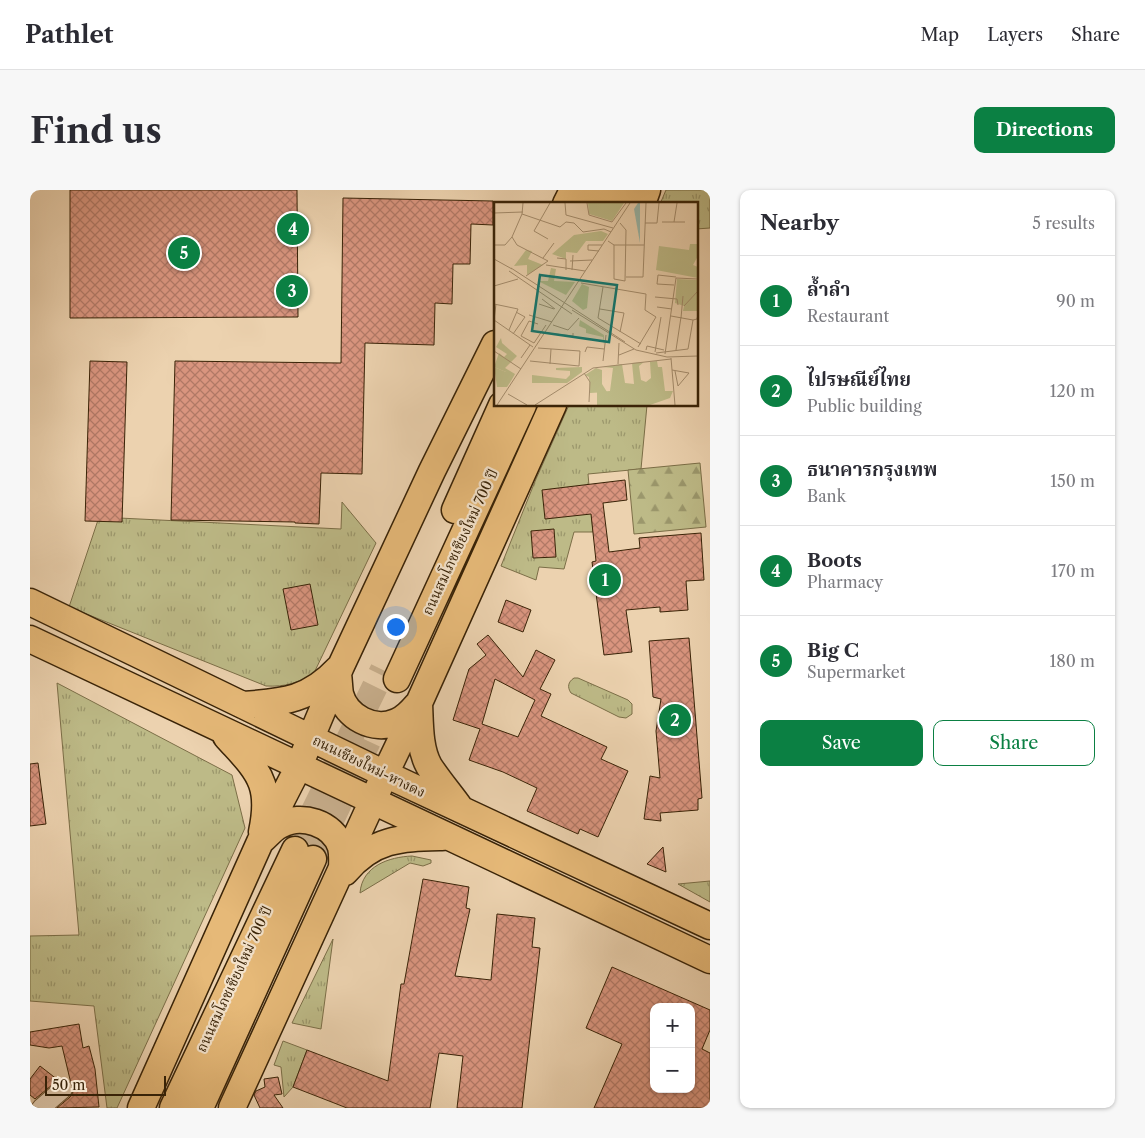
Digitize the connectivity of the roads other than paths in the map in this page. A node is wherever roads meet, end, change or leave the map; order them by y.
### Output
1 (573, 190) edge
2 (598, 190) edge
3 (622, 190) edge
4 (647, 190) edge
5 (567, 202) edge
6 (593, 202) edge
7 (617, 202) edge
8 (643, 202) edge
9 (494, 346) edge
10 (502, 406) edge
11 (523, 406) edge
12 (553, 406) edge
13 (30, 602) edge
14 (30, 639) edge
15 (340, 670) junction
16 (419, 702) junction
17 (243, 705) junction
18 (219, 728) junction
19 (312, 738) junction
20 (299, 766) junction
21 (385, 774) junction
22 (373, 801) junction
23 (462, 810) junction
24 (448, 837) junction
25 (260, 842) junction
26 (338, 877) junction
27 (710, 926) edge
28 (710, 960) edge
29 (63, 1088) dead end
30 (41, 1108) edge
31 (141, 1108) edge
32 (173, 1108) edge
33 (200, 1108) edge
34 (232, 1108) edge

1 - 5 main road
2 - 6 main road
3 - 7 main road
4 - 8 main road
9 - 15 main road
10 - 11 main road, ถนนสมโภชเชียงใหม่ 700 ปี
12 - 16 main road
13 - 17 main road, ถนนเชียงใหม่-หางดง
14 - 18 main road
15 - 16 main road
15 - 17 main road
15 - 19 main road
16 - 21 main road
16 - 23 main road
17 - 19 main road, ถนนเชียงใหม่-หางดง
18 - 20 main road
18 - 25 main road
19 - 20 main road
19 - 21 main road, ถนนเชียงใหม่-หางดง
20 - 22 main road
20 - 25 main road
21 - 22 main road
21 - 23 main road, ถนนเชียงใหม่-หางดง
22 - 24 main road
22 - 26 main road
23 - 27 main road, ถนนเชียงใหม่-หางดง
24 - 26 main road
24 - 28 main road
25 - 26 main road
25 - 31 main road
26 - 34 main road
29 - 30 street
32 - 33 main road, ถนนสมโภชเชียงใหม่ 700 ปี

